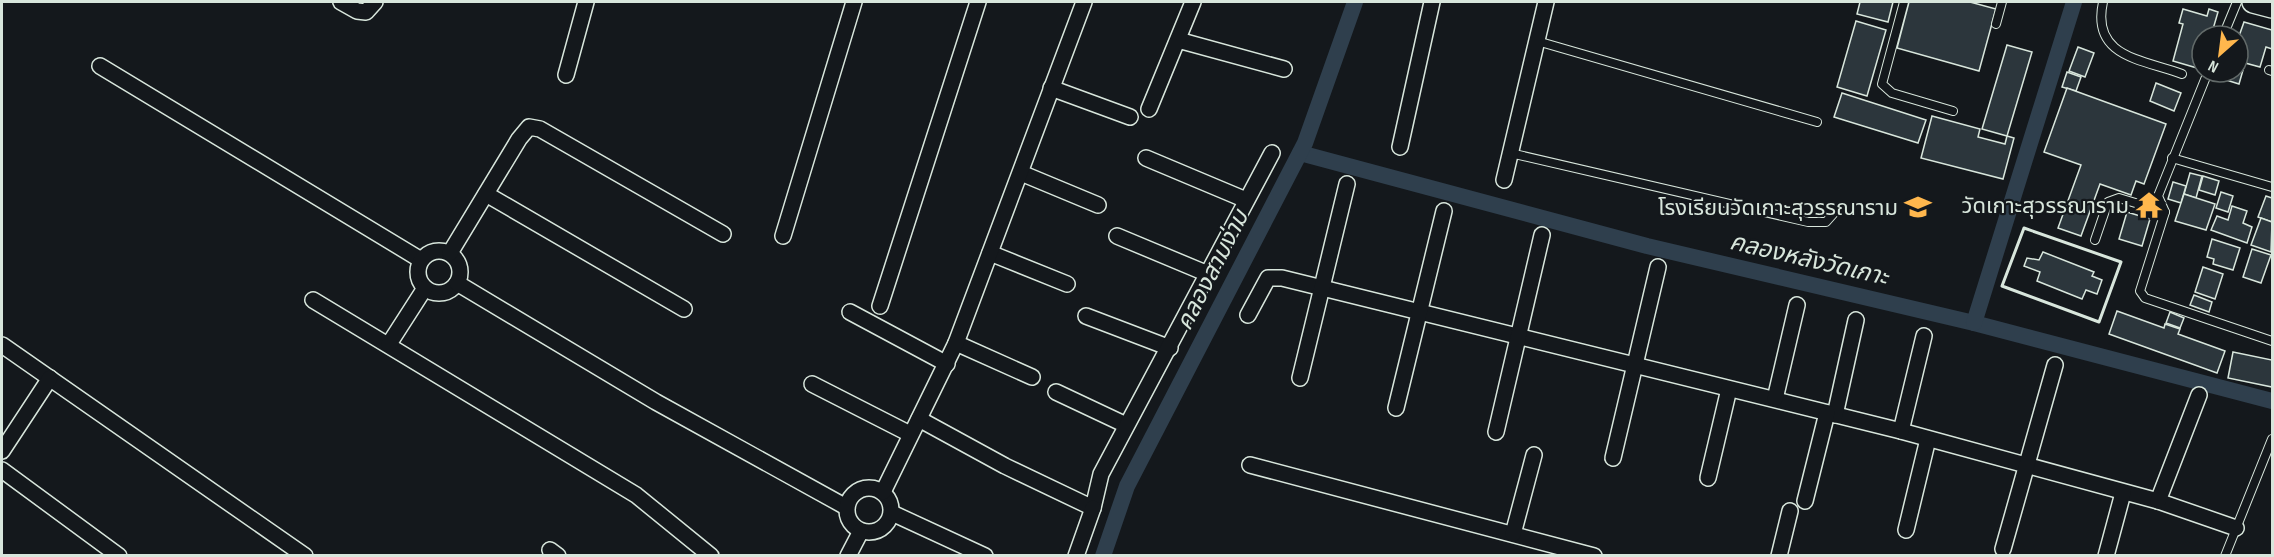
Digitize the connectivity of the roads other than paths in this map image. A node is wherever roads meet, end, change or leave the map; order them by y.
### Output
1 (341, 2) edge
2 (375, 2) edge
3 (586, 2) edge
4 (854, 2) edge
5 (978, 2) edge
6 (1084, 2) edge
7 (1193, 2) edge
8 (1432, 2) edge
9 (1546, 2) edge
10 (1904, 2) edge
11 (2002, 2) edge
12 (2103, 2) edge
13 (2237, 2) edge
14 (2253, 2) edge
15 (2272, 7) edge
16 (1996, 24) dead end
17 (2228, 24) edge
18 (1178, 40) junction
19 (1537, 41) junction
20 (100, 66) dead end
21 (1284, 69) dead end
22 (2182, 74) dead end
23 (567, 75) dead end
24 (2203, 84) edge
25 (1051, 88) junction
26 (1149, 108) dead end
27 (1953, 111) dead end
28 (1130, 117) dead end
29 (1817, 122) dead end
30 (1400, 147) dead end
31 (1272, 153) dead end
32 (1510, 153) junction
33 (1146, 158) dead end
34 (2172, 158) junction
35 (1022, 173) junction
36 (1504, 180) dead end
37 (1347, 184) dead end
38 (2272, 187) edge
39 (486, 194) junction
40 (1246, 200) junction
41 (1098, 205) dead end
42 (1444, 211) dead end
43 (2165, 212) junction
44 (1834, 213) dead end
45 (723, 234) dead end
46 (783, 236) dead end
47 (1117, 236) dead end
48 (1542, 236) dead end
49 (2095, 240) dead end
50 (450, 253) junction
51 (990, 253) junction
52 (421, 260) junction
53 (1658, 267) dead end
54 (1208, 274) junction
55 (457, 283) junction
56 (1067, 284) dead end
57 (425, 288) junction
58 (1322, 289) junction
59 (313, 300) dead end
60 (1797, 305) dead end
61 (880, 306) dead end
62 (684, 309) dead end
63 (850, 312) dead end
64 (1420, 313) junction
65 (1248, 315) dead end
66 (1086, 316) dead end
67 (1856, 320) dead end
68 (1924, 336) dead end
69 (1519, 337) junction
70 (2272, 340) edge
71 (956, 343) junction
72 (389, 344) junction
73 (2, 345) edge
74 (1170, 348) junction
75 (947, 364) junction
76 (1635, 365) junction
77 (2055, 365) dead end
78 (1032, 377) dead end
79 (50, 378) junction
80 (1300, 378) dead end
81 (812, 384) dead end
82 (1729, 389) junction
83 (1056, 392) dead end
84 (2199, 395) dead end
85 (1775, 399) junction
86 (1396, 408) dead end
87 (1831, 414) junction
88 (919, 419) junction
89 (1126, 425) junction
90 (1901, 431) junction
91 (1496, 432) dead end
92 (910, 434) junction
93 (1928, 439) junction
94 (2272, 439) edge
95 (2, 451) edge
96 (1534, 455) dead end
97 (1613, 458) dead end
98 (2025, 464) junction
99 (1250, 465) dead end
100 (2, 470) edge
101 (1708, 478) dead end
102 (883, 492) junction
103 (2123, 493) junction
104 (1805, 501) dead end
105 (2158, 501) junction
106 (846, 507) junction
107 (1093, 508) junction
108 (1790, 511) dead end
109 (892, 513) junction
110 (2236, 528) junction
111 (1906, 530) dead end
112 (861, 531) junction
113 (1513, 534) junction
114 (2002, 549) dead end
115 (119, 555) edge
116 (305, 555) edge
117 (711, 555) edge
118 (848, 555) edge
119 (985, 555) edge
120 (1076, 555) edge
121 (1594, 555) edge
122 (1779, 555) edge
123 (2106, 555) edge
124 (2224, 555) edge

1 - 2 street
3 - 23 street
4 - 46 street
5 - 61 street
6 - 25 street
7 - 18 street
8 - 30 street
9 - 19 street
10 - 27 lane
11 - 16 lane
12 - 22 lane
13 - 17 lane
14 - 15 street
18 - 21 street
18 - 26 street
19 - 29 lane
19 - 32 street
20 - 52 street
24 - 34 lane
25 - 28 street
25 - 35 street
31 - 40 street
32 - 36 street
32 - 44 lane
33 - 40 street
34 - 38 lane
34 - 43 lane
35 - 41 street
35 - 51 street
37 - 58 street
39 - 45 street
39 - 50 street
39 - 62 street
40 - 54 street
42 - 64 street
43 - 49 lane
43 - 70 lane
47 - 54 street
48 - 69 street
50 - 52 street
50 - 55 street
51 - 56 street
51 - 71 street
52 - 57 street
53 - 76 street
54 - 74 street
55 - 57 street
55 - 106 street
57 - 72 street
58 - 64 street
58 - 65 street
58 - 80 street
59 - 72 street
60 - 85 street
63 - 75 street
64 - 69 street
64 - 86 street
66 - 74 street
67 - 87 street
68 - 90 street
69 - 76 street
69 - 91 street
71 - 75 street
71 - 78 street
72 - 117 street
73 - 79 street
74 - 89 street
75 - 88 street
76 - 82 street
76 - 97 street
77 - 98 street
79 - 95 street
79 - 116 street
81 - 92 street
82 - 85 street
82 - 101 street
83 - 89 street
84 - 105 street
85 - 87 street
87 - 90 street
87 - 104 street
88 - 92 street
88 - 107 street
89 - 107 street
90 - 93 street
92 - 102 street
93 - 98 street
93 - 111 street
94 - 110 lane
96 - 113 street
98 - 103 street
98 - 114 street
99 - 113 street
100 - 115 street
102 - 106 street
102 - 109 street
103 - 105 street
103 - 123 street
105 - 110 street
106 - 112 street
107 - 120 street
108 - 122 street
109 - 112 street
109 - 119 street
110 - 124 lane
112 - 118 street
113 - 121 street

